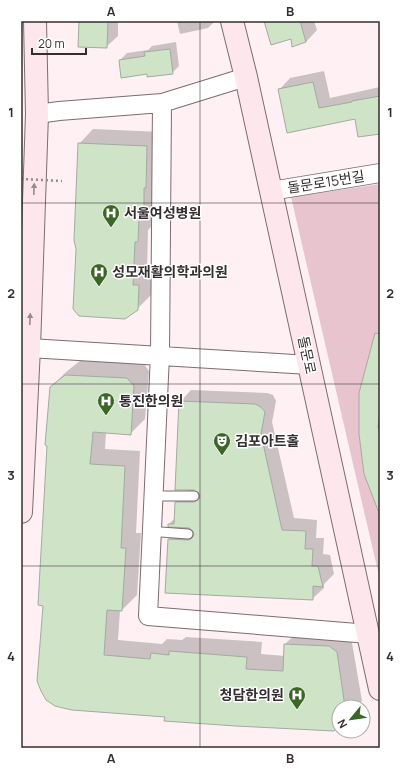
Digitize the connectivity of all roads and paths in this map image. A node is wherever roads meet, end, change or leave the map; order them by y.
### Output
1 (35, 21) edge
2 (232, 21) edge
3 (246, 76) junction
4 (162, 103) junction
5 (37, 114) junction
6 (21, 170) edge
7 (380, 173) edge
8 (21, 179) edge
9 (62, 181) dead end
10 (271, 190) junction
11 (29, 348) junction
12 (160, 355) junction
13 (310, 365) junction
14 (163, 496) dead end
15 (194, 496) dead end
16 (21, 512) edge
17 (161, 532) dead end
18 (188, 534) dead end
19 (369, 634) junction
20 (380, 689) edge

1 - 5 street
1 - 6 street
2 - 3 street, 돌문로
3 - 4 street
3 - 10 street, 돌문로
4 - 5 street
4 - 12 street
11 -> 5 street
7 - 10 street, 돌문로15번길
8 - 9 path, bridge
10 - 13 street, 돌문로
11 - 12 street
11 - 16 street
12 - 13 street
12 - 19 street
13 - 19 street, 돌문로
14 - 15 lane
17 - 18 lane
19 - 20 street, 돌문로

